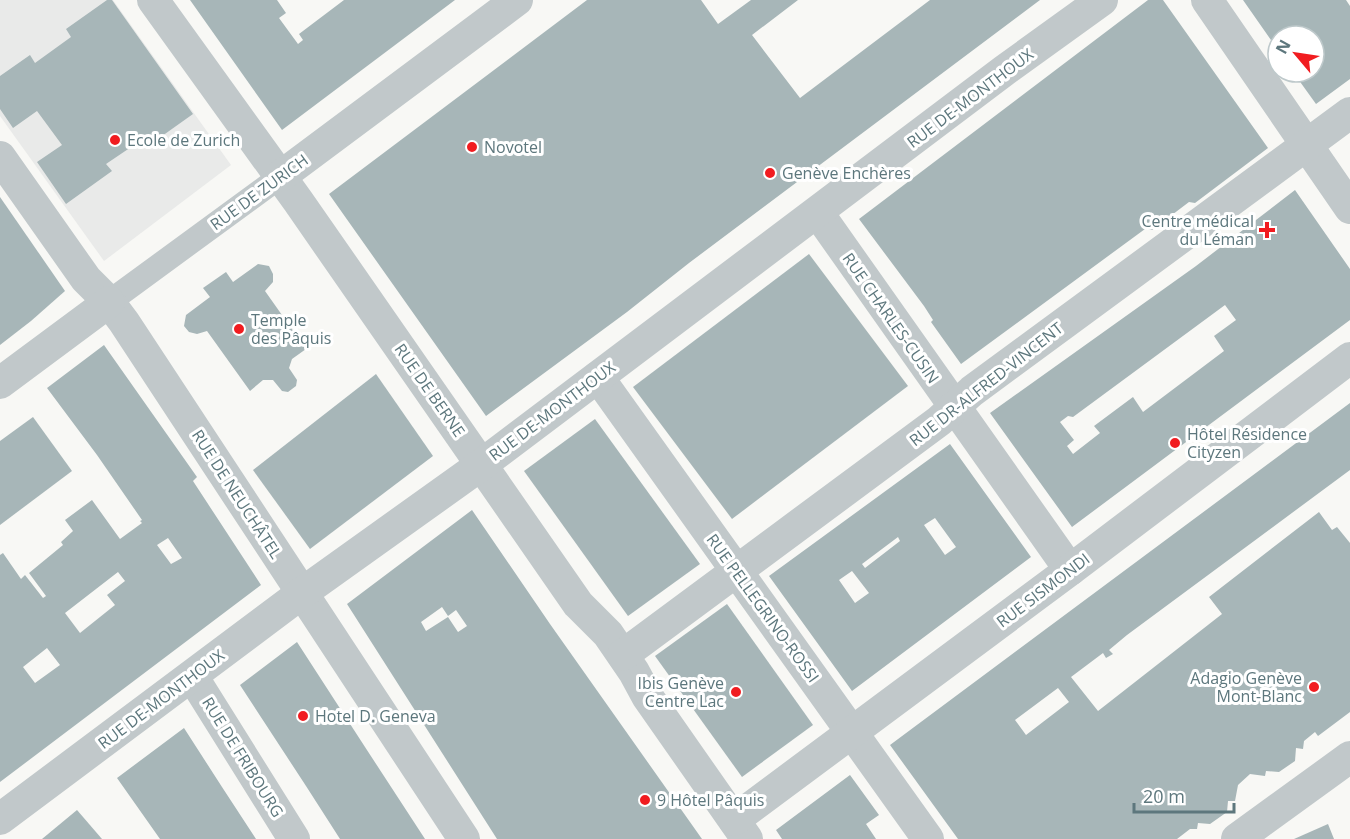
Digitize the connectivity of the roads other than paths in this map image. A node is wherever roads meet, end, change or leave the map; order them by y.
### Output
1 (153, 0) edge
2 (517, 0) edge
3 (1102, 0) edge
4 (1207, 0) edge
5 (1350, 113) edge
6 (1306, 145) junction
7 (0, 157) edge
8 (281, 176) junction
9 (1350, 208) edge
10 (818, 213) junction
11 (109, 302) junction
12 (1350, 358) edge
13 (598, 377) junction
14 (0, 383) edge
15 (954, 407) junction
16 (481, 465) junction
17 (1070, 570) junction
18 (736, 571) junction
19 (302, 593) junction
20 (623, 656) junction
21 (192, 676) junction
22 (853, 733) junction
23 (1350, 757) edge
24 (0, 819) edge
25 (740, 830) edge
26 (294, 839) edge
27 (464, 839) edge
28 (928, 839) edge
29 (1237, 839) edge

1 - 8 street, RUE DE BERNE
2 - 8 street, RUE DE ZURICH
3 - 10 street, RUE DE-MONTHOUX
4 - 6 street
5 - 6 street, RUE DR-ALFRED-VINCENT
6 - 9 street
6 - 15 street, RUE DR-ALFRED-VINCENT
7 - 11 street, RUE DE NEUCHÂTEL
8 - 11 street, RUE DE ZURICH
8 - 16 street, RUE DE BERNE
10 - 13 street, RUE DE-MONTHOUX
10 - 15 street, RUE CHARLES-CUSIN
11 - 14 street, RUE DE ZURICH
11 - 19 street, RUE DE NEUCHÂTEL
12 - 17 street, RUE SISMONDI
13 - 16 street, RUE DE-MONTHOUX
13 - 18 street, RUE PELLEGRINO-ROSSI
15 - 17 street, RUE CHARLES-CUSIN
15 - 18 street, RUE DR-ALFRED-VINCENT
16 - 19 street, RUE DE-MONTHOUX
16 - 20 street, RUE DE BERNE
17 - 22 street, RUE SISMONDI
18 - 20 street, RUE DR-ALFRED-VINCENT
18 - 22 street, RUE PELLEGRINO-ROSSI
19 - 21 street, RUE DE-MONTHOUX
19 - 27 street, RUE DE NEUCHÂTEL
20 - 25 street, RUE DE BERNE
21 - 24 street, RUE DE-MONTHOUX
21 - 26 street, RUE DE FRIBOURG
22 - 25 street, RUE SISMONDI
22 - 28 street, RUE PELLEGRINO-ROSSI
23 - 29 street

